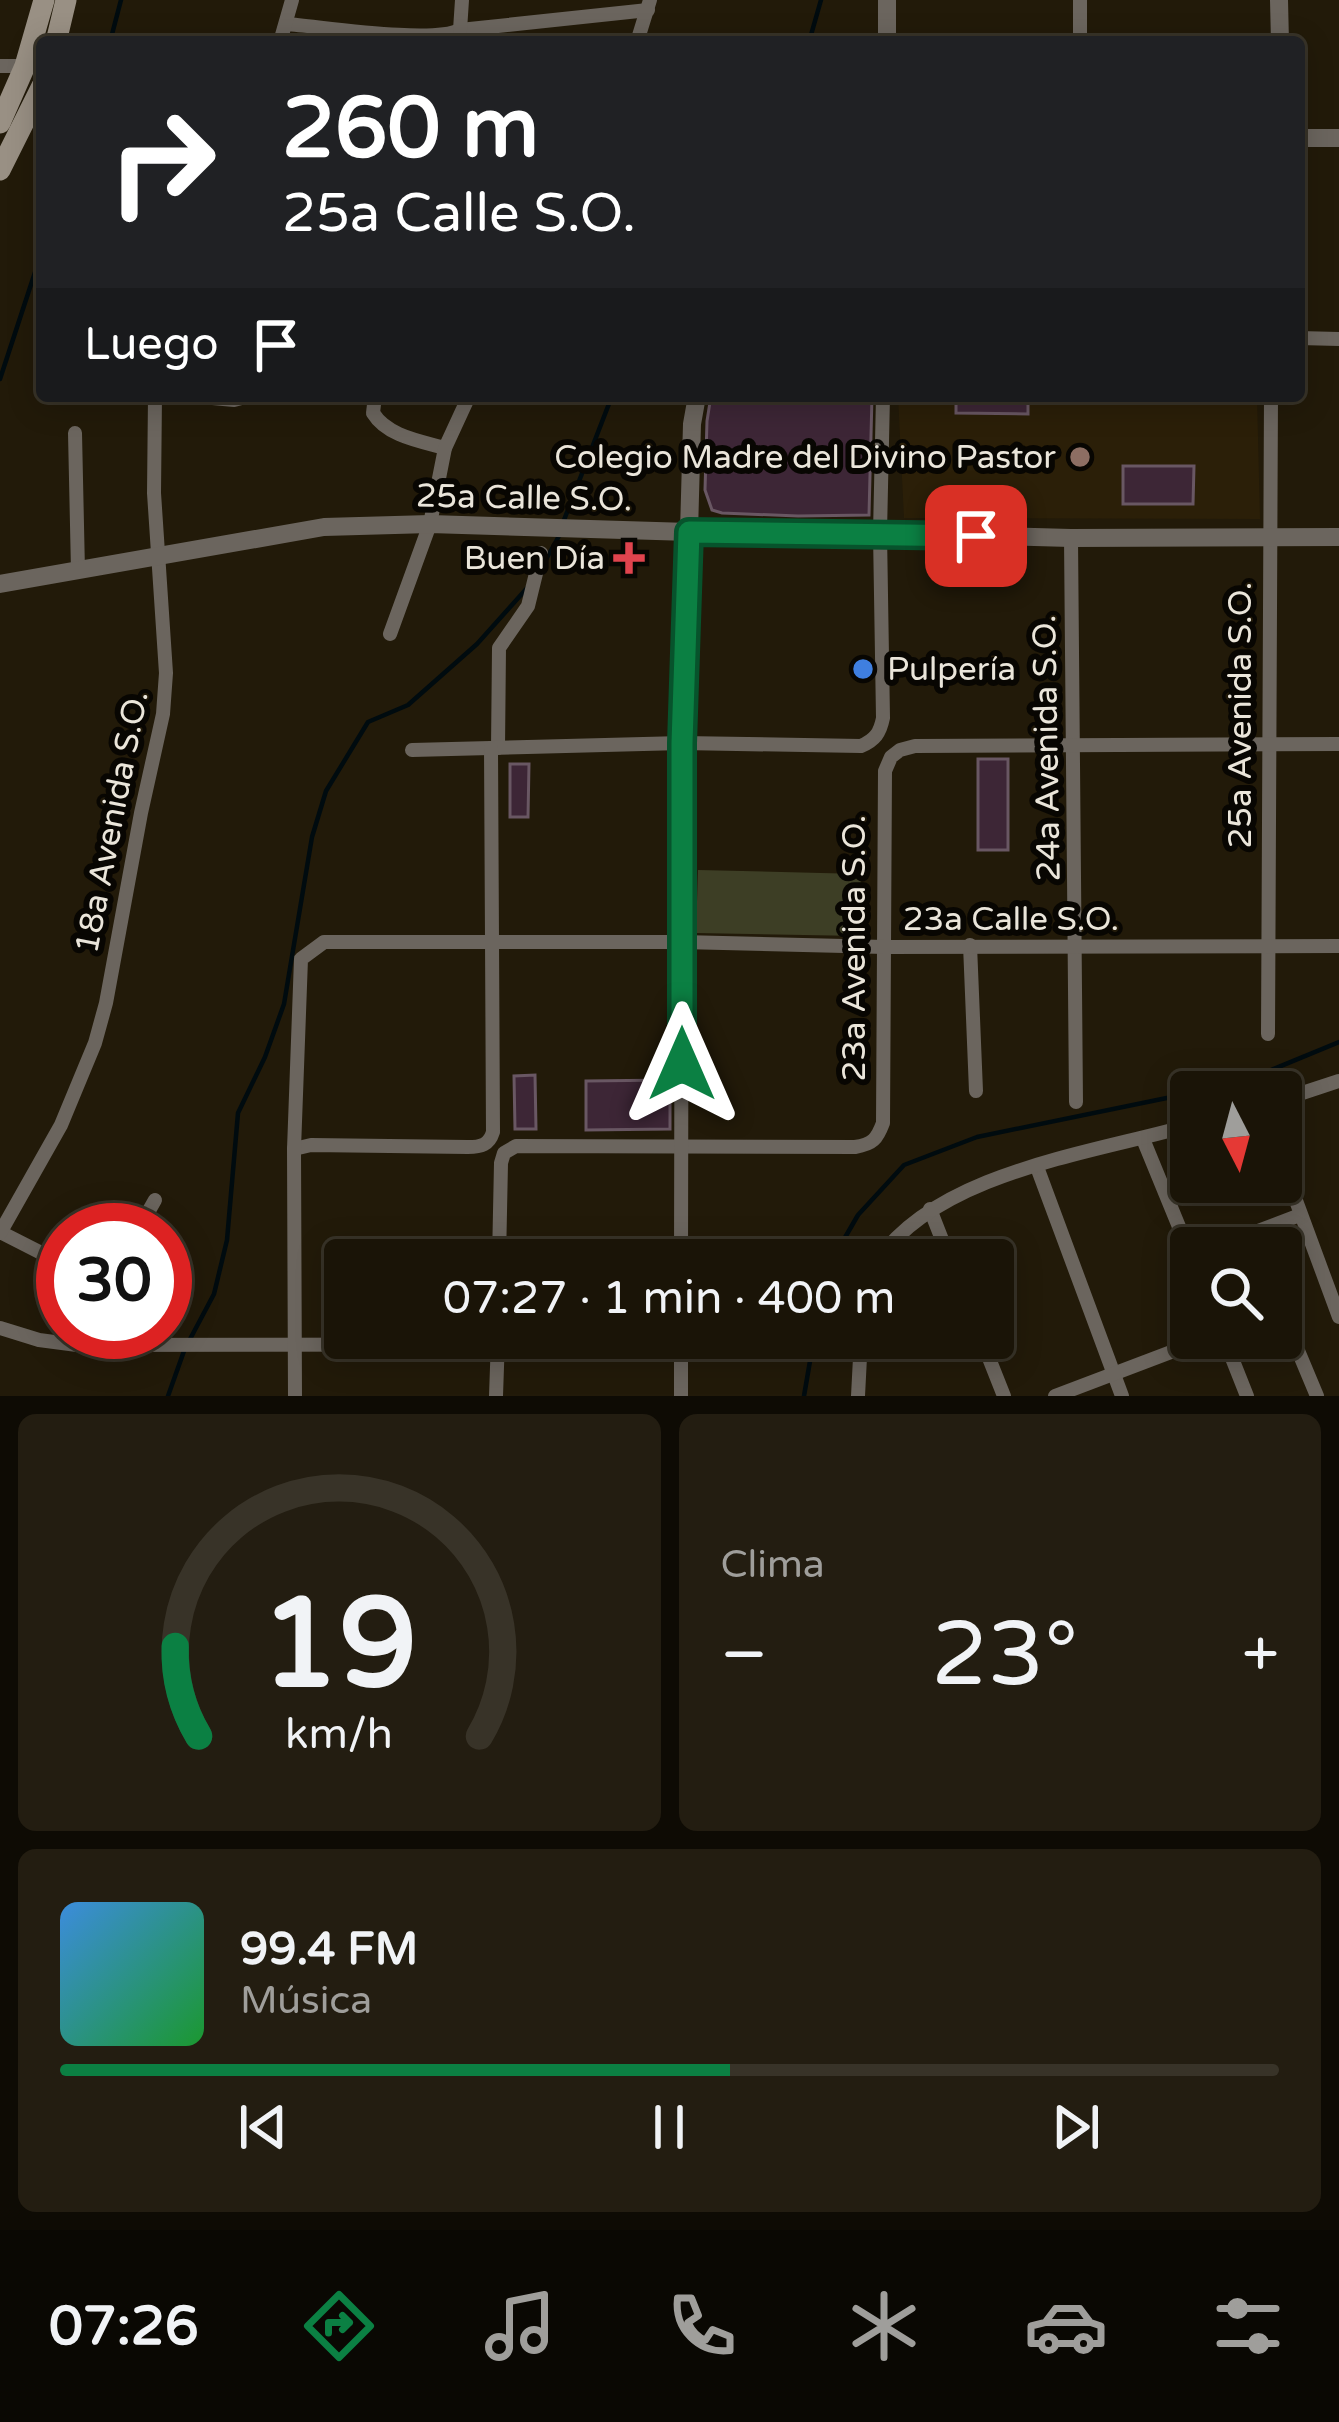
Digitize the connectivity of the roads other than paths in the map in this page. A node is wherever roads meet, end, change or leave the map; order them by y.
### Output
1 (44, 0) edge
2 (66, 0) edge
3 (292, 0) edge
4 (462, 0) edge
5 (887, 0) edge
6 (1080, 0) edge
7 (1279, 0) edge
8 (649, 5) edge
9 (287, 24) junction
10 (454, 35) edge
11 (57, 36) edge
12 (282, 36) edge
13 (639, 36) edge
14 (887, 36) edge
15 (1080, 36) edge
16 (1280, 36) edge
17 (0, 66) edge
18 (25, 66) junction
19 (36, 98) edge
20 (0, 123) edge
21 (1305, 138) edge
22 (1339, 138) edge
23 (0, 170) edge
24 (1305, 338) edge
25 (1339, 339) edge
26 (155, 402) edge
27 (374, 402) edge
28 (466, 402) edge
29 (696, 402) edge
30 (883, 402) edge
31 (1271, 402) edge
32 (75, 433) dead end
33 (446, 448) junction
34 (430, 524) junction
35 (689, 532) junction
36 (880, 533) junction
37 (1270, 537) junction
38 (1339, 537) edge
39 (1071, 538) junction
40 (541, 553) dead end
41 (159, 556) junction
42 (77, 571) junction
43 (0, 584) edge
44 (390, 634) dead end
45 (682, 743) junction
46 (1074, 743) junction
47 (1339, 744) edge
48 (1270, 745) junction
49 (495, 748) junction
50 (412, 750) dead end
51 (494, 941) junction
52 (682, 942) junction
53 (970, 945) junction
54 (1076, 945) junction
55 (1270, 946) junction
56 (1339, 946) edge
57 (885, 947) junction
58 (1268, 1034) dead end
59 (1339, 1081) edge
60 (976, 1091) dead end
61 (1302, 1093) edge
62 (1076, 1102) dead end
63 (1170, 1132) edge
64 (1143, 1139) junction
65 (682, 1146) junction
66 (294, 1149) junction
67 (1037, 1166) junction
68 (154, 1200) dead end
69 (152, 1203) edge
70 (1296, 1203) edge
71 (931, 1209) junction
72 (1300, 1215) junction
73 (1179, 1227) edge
74 (1268, 1227) edge
75 (0, 1233) edge
76 (499, 1239) edge
77 (681, 1239) edge
78 (896, 1239) edge
79 (942, 1239) edge
80 (36, 1251) edge
81 (1339, 1317) edge
82 (0, 1328) edge
83 (294, 1344) junction
84 (324, 1344) edge
85 (1170, 1352) edge
86 (497, 1359) edge
87 (681, 1359) edge
88 (860, 1359) edge
89 (989, 1359) edge
90 (1232, 1359) edge
91 (1302, 1359) edge
92 (1112, 1374) junction
93 (295, 1396) edge
94 (496, 1396) edge
95 (681, 1396) edge
96 (858, 1396) edge
97 (1004, 1396) edge
98 (1055, 1396) edge
99 (1122, 1396) edge
100 (1247, 1396) edge
101 (1317, 1396) edge

1 - 18 main road
2 - 11 main road
3 - 9 street
4 - 10 street
5 - 14 street
6 - 15 street
7 - 16 street
8 - 10 street
8 - 13 street
9 - 10 street
9 - 12 street
17 - 18 street
18 - 20 main road
19 - 23 main road
21 - 22 street
24 - 25 street
26 - 41 street, 18a Avenida S.O.
27 - 33 street
28 - 33 street
29 - 35 street
30 - 36 street
31 - 37 street, 25a Avenida S.O.
32 - 42 street
33 - 34 street
34 - 35 street, 25a Calle S.O.
34 - 41 street, 25a Calle S.O.
34 - 44 street
35 - 36 street, 25a Calle S.O.
35 - 45 street
36 - 39 street, 25a Calle S.O.
36 - 45 street
37 - 38 street, 25a Calle S.O.
37 - 39 street, 25a Calle S.O.
37 - 48 street, 25a Avenida S.O.
39 - 46 street, 24a Avenida S.O.
40 - 49 street
41 - 42 street, 25a Calle S.O.
41 - 75 street, 18a Avenida S.O.
42 - 43 street, 25a Calle S.O.
45 - 49 street
45 - 52 street
46 - 48 street
46 - 54 street, 24a Avenida S.O.
46 - 57 street, 23a Avenida S.O.
47 - 48 street
48 - 55 street, 25a Avenida S.O.
49 - 50 street
49 - 51 street
51 - 52 street, 23a Calle S.O.
51 - 66 street, 23a Calle S.O.
51 - 66 street
52 - 57 street, 23a Calle S.O.
52 - 65 street
53 - 54 street, 23a Calle S.O.
53 - 57 street, 23a Calle S.O.
53 - 60 street
54 - 55 street, 23a Calle S.O.
54 - 62 street, 24a Avenida S.O.
55 - 56 street, 23a Calle S.O.
55 - 58 street, 25a Avenida S.O.
57 - 65 street, 23a Avenida S.O.
59 - 61 street
63 - 64 street
64 - 67 street
64 - 73 street
65 - 76 street
65 - 77 street
66 - 83 street
67 - 71 street
67 - 92 street
68 - 69 street
70 - 72 street
71 - 78 street
71 - 79 street
72 - 74 street
72 - 81 street
75 - 80 street
82 - 83 street
83 - 84 street
83 - 93 street
85 - 92 street
86 - 94 street
87 - 95 street
88 - 96 street
89 - 97 street
90 - 100 street
91 - 101 street
92 - 98 street
92 - 99 street

